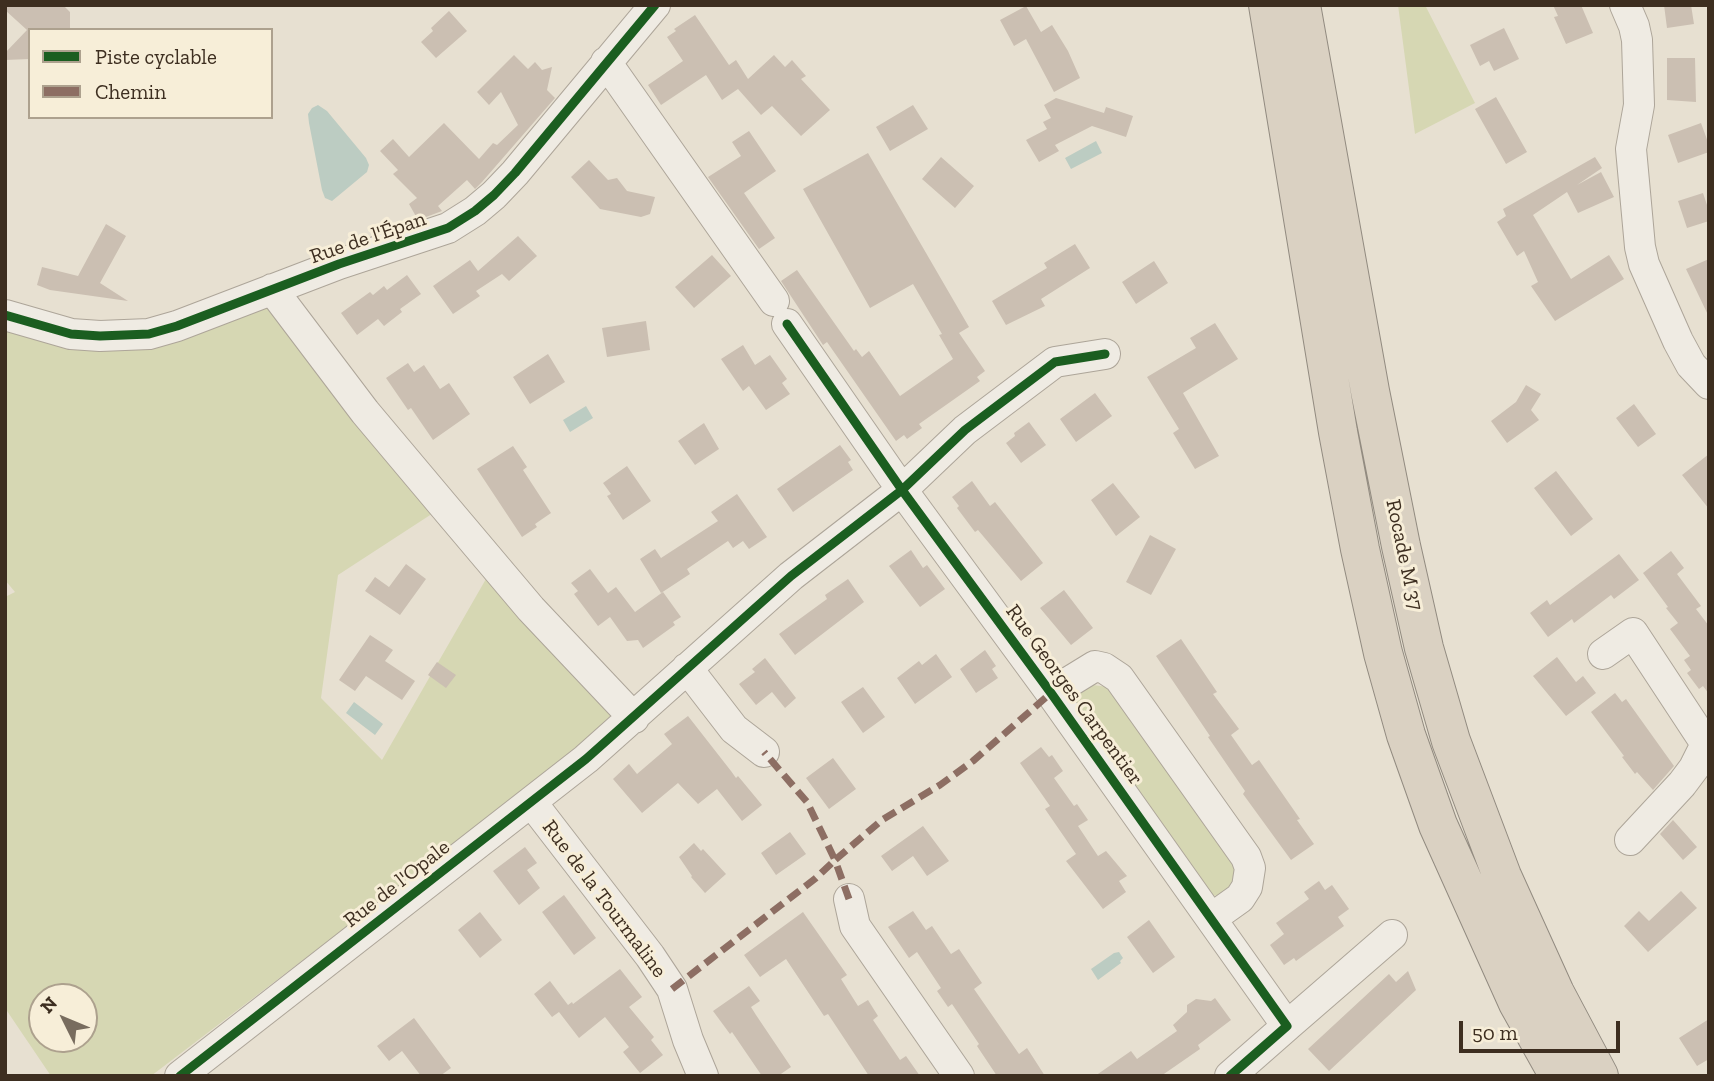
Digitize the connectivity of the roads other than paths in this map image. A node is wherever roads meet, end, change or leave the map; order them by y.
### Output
1 (654, 5) edge
2 (1268, 5) edge
3 (1301, 5) edge
4 (1625, 5) edge
5 (606, 62) junction
6 (272, 289) junction
7 (5, 315) edge
8 (1105, 354) dead end
9 (1709, 384) edge
10 (902, 490) junction
11 (1603, 654) dead end
12 (687, 668) junction
13 (1051, 693) junction
14 (634, 718) junction
15 (1708, 743) edge
16 (764, 752) dead end
17 (531, 803) junction
18 (1630, 840) dead end
19 (849, 899) dead end
20 (1212, 918) junction
21 (1392, 934) dead end
22 (1287, 1026) junction
23 (180, 1076) edge
24 (703, 1076) edge
25 (959, 1076) edge
26 (1230, 1076) edge
27 (1559, 1076) edge
28 (1599, 1076) edge

1 - 5 street, Rue de l'Épan
2 - 27 highway, Rocade M 37
3 - 28 highway, Rocade M 37
4 - 9 street
5 - 6 street, Rue de l'Épan
5 - 10 street, Rue Georges Carpentier
6 - 7 street, Rue de l'Épan
6 - 14 street
8 - 10 street, Rue de l'Opale
10 - 12 street, Rue de l'Opale
10 - 13 street, Rue Georges Carpentier
11 - 15 street
12 - 14 street, Rue de l'Opale
12 - 16 street
13 - 20 street, Rue Georges Carpentier
13 - 20 street, Rue Georges Carpentier
14 - 17 street, Rue de l'Opale
15 - 18 street
17 - 23 street, Rue de l'Opale
17 - 24 street, Rue de la Tourmaline
19 - 25 street
20 - 22 street, Rue Georges Carpentier
21 - 22 street
22 - 26 street

